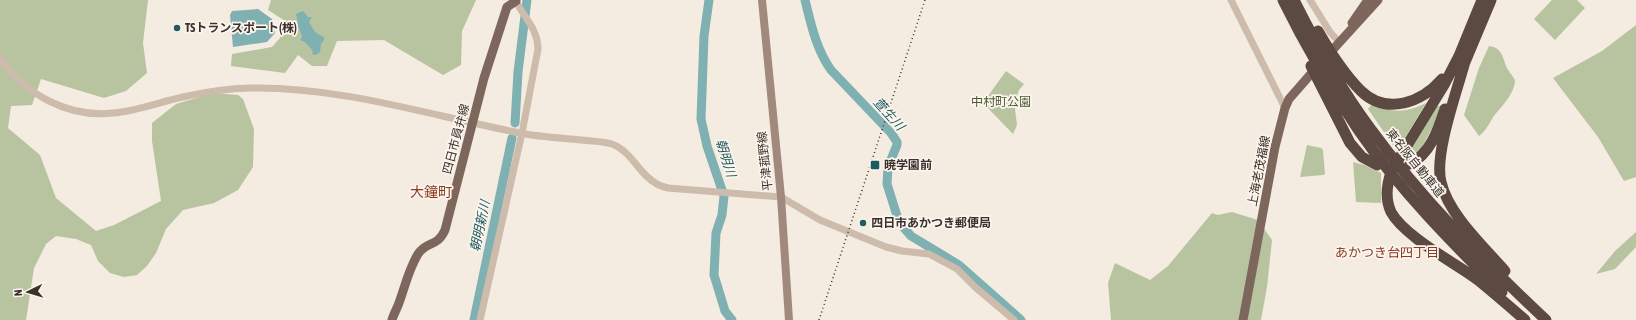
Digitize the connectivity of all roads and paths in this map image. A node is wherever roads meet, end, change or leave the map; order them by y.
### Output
1 (762, 0) edge
2 (1231, 0) edge
3 (1280, 0) edge
4 (1283, 0) edge
5 (1294, 0) edge
6 (1299, 0) edge
7 (1310, 0) edge
8 (1368, 0) edge
9 (1378, 0) edge
10 (1482, 0) edge
11 (1491, 0) edge
12 (516, 3) edge
13 (1338, 43) junction
14 (1317, 53) junction
15 (0, 58) edge
16 (1462, 60) junction
17 (1326, 70) junction
18 (1285, 108) junction
19 (473, 122) junction
20 (522, 133) junction
21 (1410, 164) dead end
22 (1377, 165) dead end
23 (778, 196) junction
24 (392, 320) edge
25 (480, 320) edge
26 (788, 320) edge
27 (1014, 320) edge
28 (1243, 320) edge
29 (1525, 320) edge
30 (1532, 320) edge
31 (1546, 320) edge
32 (1550, 320) edge

1 - 23 main road, 平津菰野線
2 - 18 street
3 - 14 highway
4 - 14 highway, 東名阪自動車道
5 - 14 highway, 東名阪自動車道
6 - 14 highway
7 - 13 street
8 - 13 main road, 上海老茂福線
9 - 13 main road, 上海老茂福線
10 - 16 highway
11 - 16 highway
12 - 19 main road, 四日市員弁線
12 - 20 street
13 - 18 main road, 上海老茂福線
14 - 17 highway, 東名阪自動車道
14 - 17 highway
15 - 19 street
16 - 17 highway
16 - 21 highway
16 - 29 highway
16 - 32 highway
17 - 22 highway
17 - 30 highway, 東名阪自動車道
17 - 31 highway, 東名阪自動車道
18 - 28 main road, 上海老茂福線
19 - 20 street
19 - 24 main road, 四日市員弁線
20 - 23 street
20 - 25 street
23 - 26 main road, 平津菰野線
23 - 27 street

